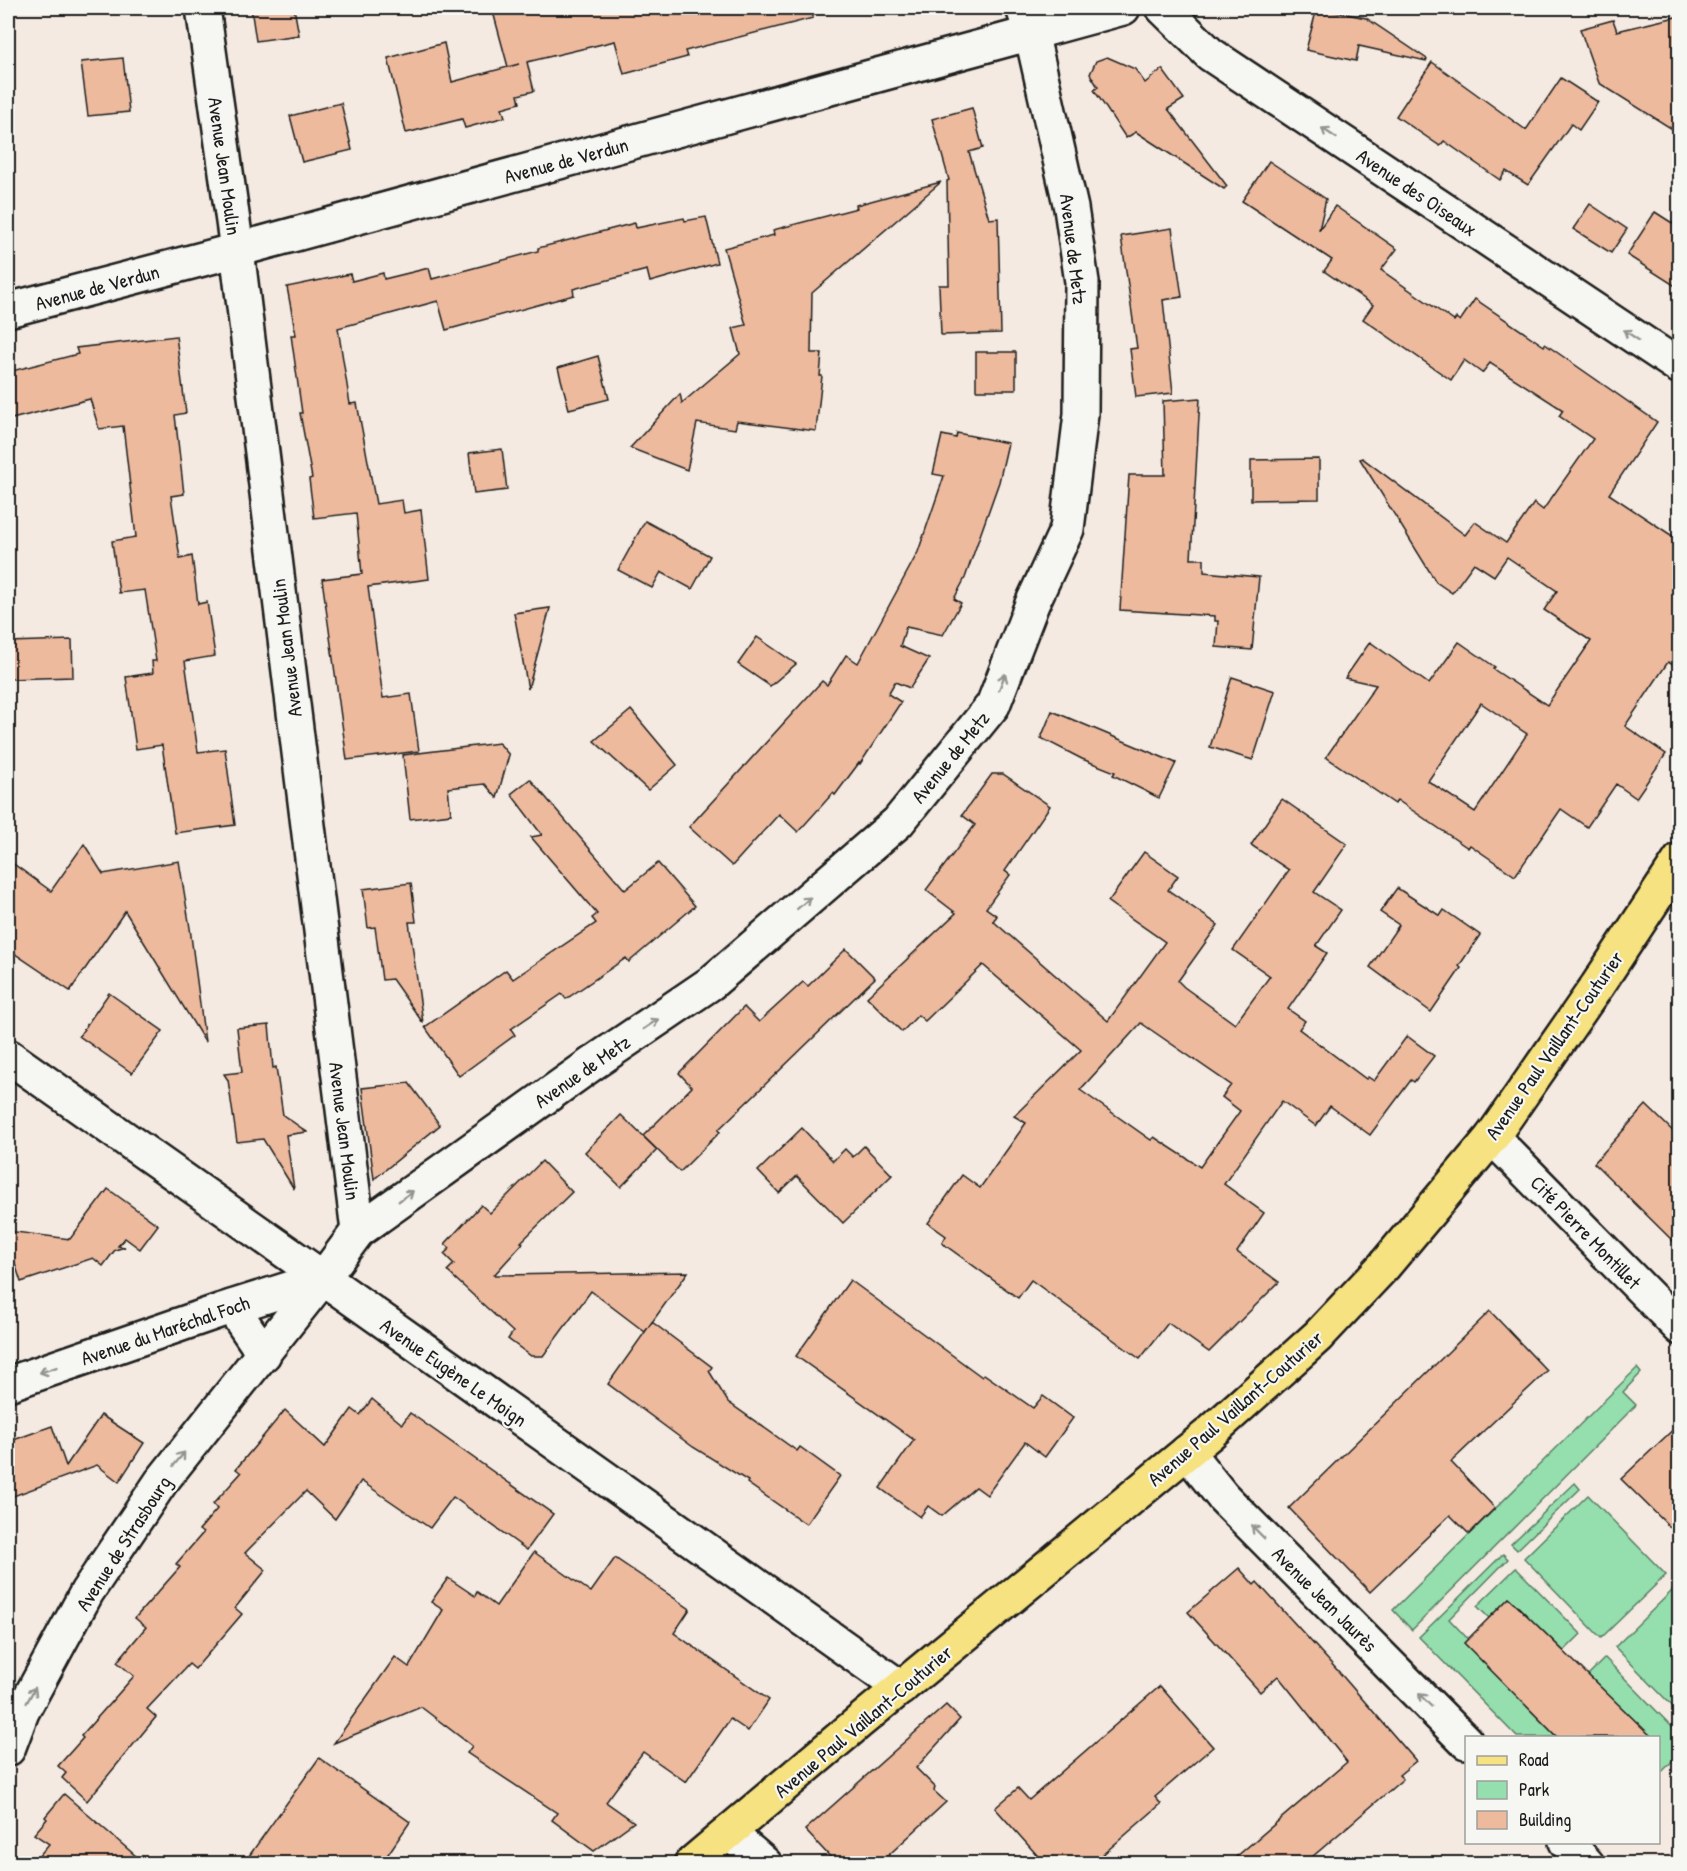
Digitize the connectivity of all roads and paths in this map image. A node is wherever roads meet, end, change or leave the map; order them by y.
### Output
1 (203, 8) edge
2 (1123, 8) edge
3 (1163, 8) edge
4 (1027, 20) edge
5 (237, 250) junction
6 (8, 310) edge
7 (1680, 367) edge
8 (1680, 860) edge
9 (8, 1056) edge
10 (1492, 1137) junction
11 (358, 1230) junction
12 (323, 1278) junction
13 (232, 1307) junction
14 (1680, 1328) edge
15 (264, 1354) junction
16 (8, 1384) edge
17 (1187, 1452) junction
18 (901, 1688) junction
19 (1465, 1740) edge
20 (8, 1749) edge
21 (729, 1833) junction
22 (1568, 1844) edge
23 (691, 1863) edge
24 (765, 1863) edge
25 (1587, 1863) edge

1 - 5 street, Avenue Jean Moulin
2 - 4 street, Avenue de Verdun
7 -> 3 street, Avenue des Oiseaux
4 - 5 street, Avenue de Verdun
11 -> 4 street, Avenue de Metz
5 - 6 street, Avenue de Verdun
5 - 11 street, Avenue Jean Moulin
8 - 10 main road, Avenue Paul Vaillant-Couturier
9 - 12 street, Avenue Eugène Le Moign
10 - 14 street, Cité Pierre Montillet
10 - 17 main road, Avenue Paul Vaillant-Couturier
11 - 12 street
12 - 13 street, Avenue du Maréchal Foch
12 - 15 street, Avenue de Strasbourg
12 - 18 street, Avenue Eugène Le Moign
13 - 15 street
13 -> 16 street, Avenue du Maréchal Foch
20 -> 15 street, Avenue de Strasbourg
17 - 18 main road, Avenue Paul Vaillant-Couturier
19 -> 17 street, Avenue Jean Jaurès
18 - 21 main road, Avenue Paul Vaillant-Couturier
21 - 23 main road, Avenue Paul Vaillant-Couturier
21 - 24 street
22 - 25 street

